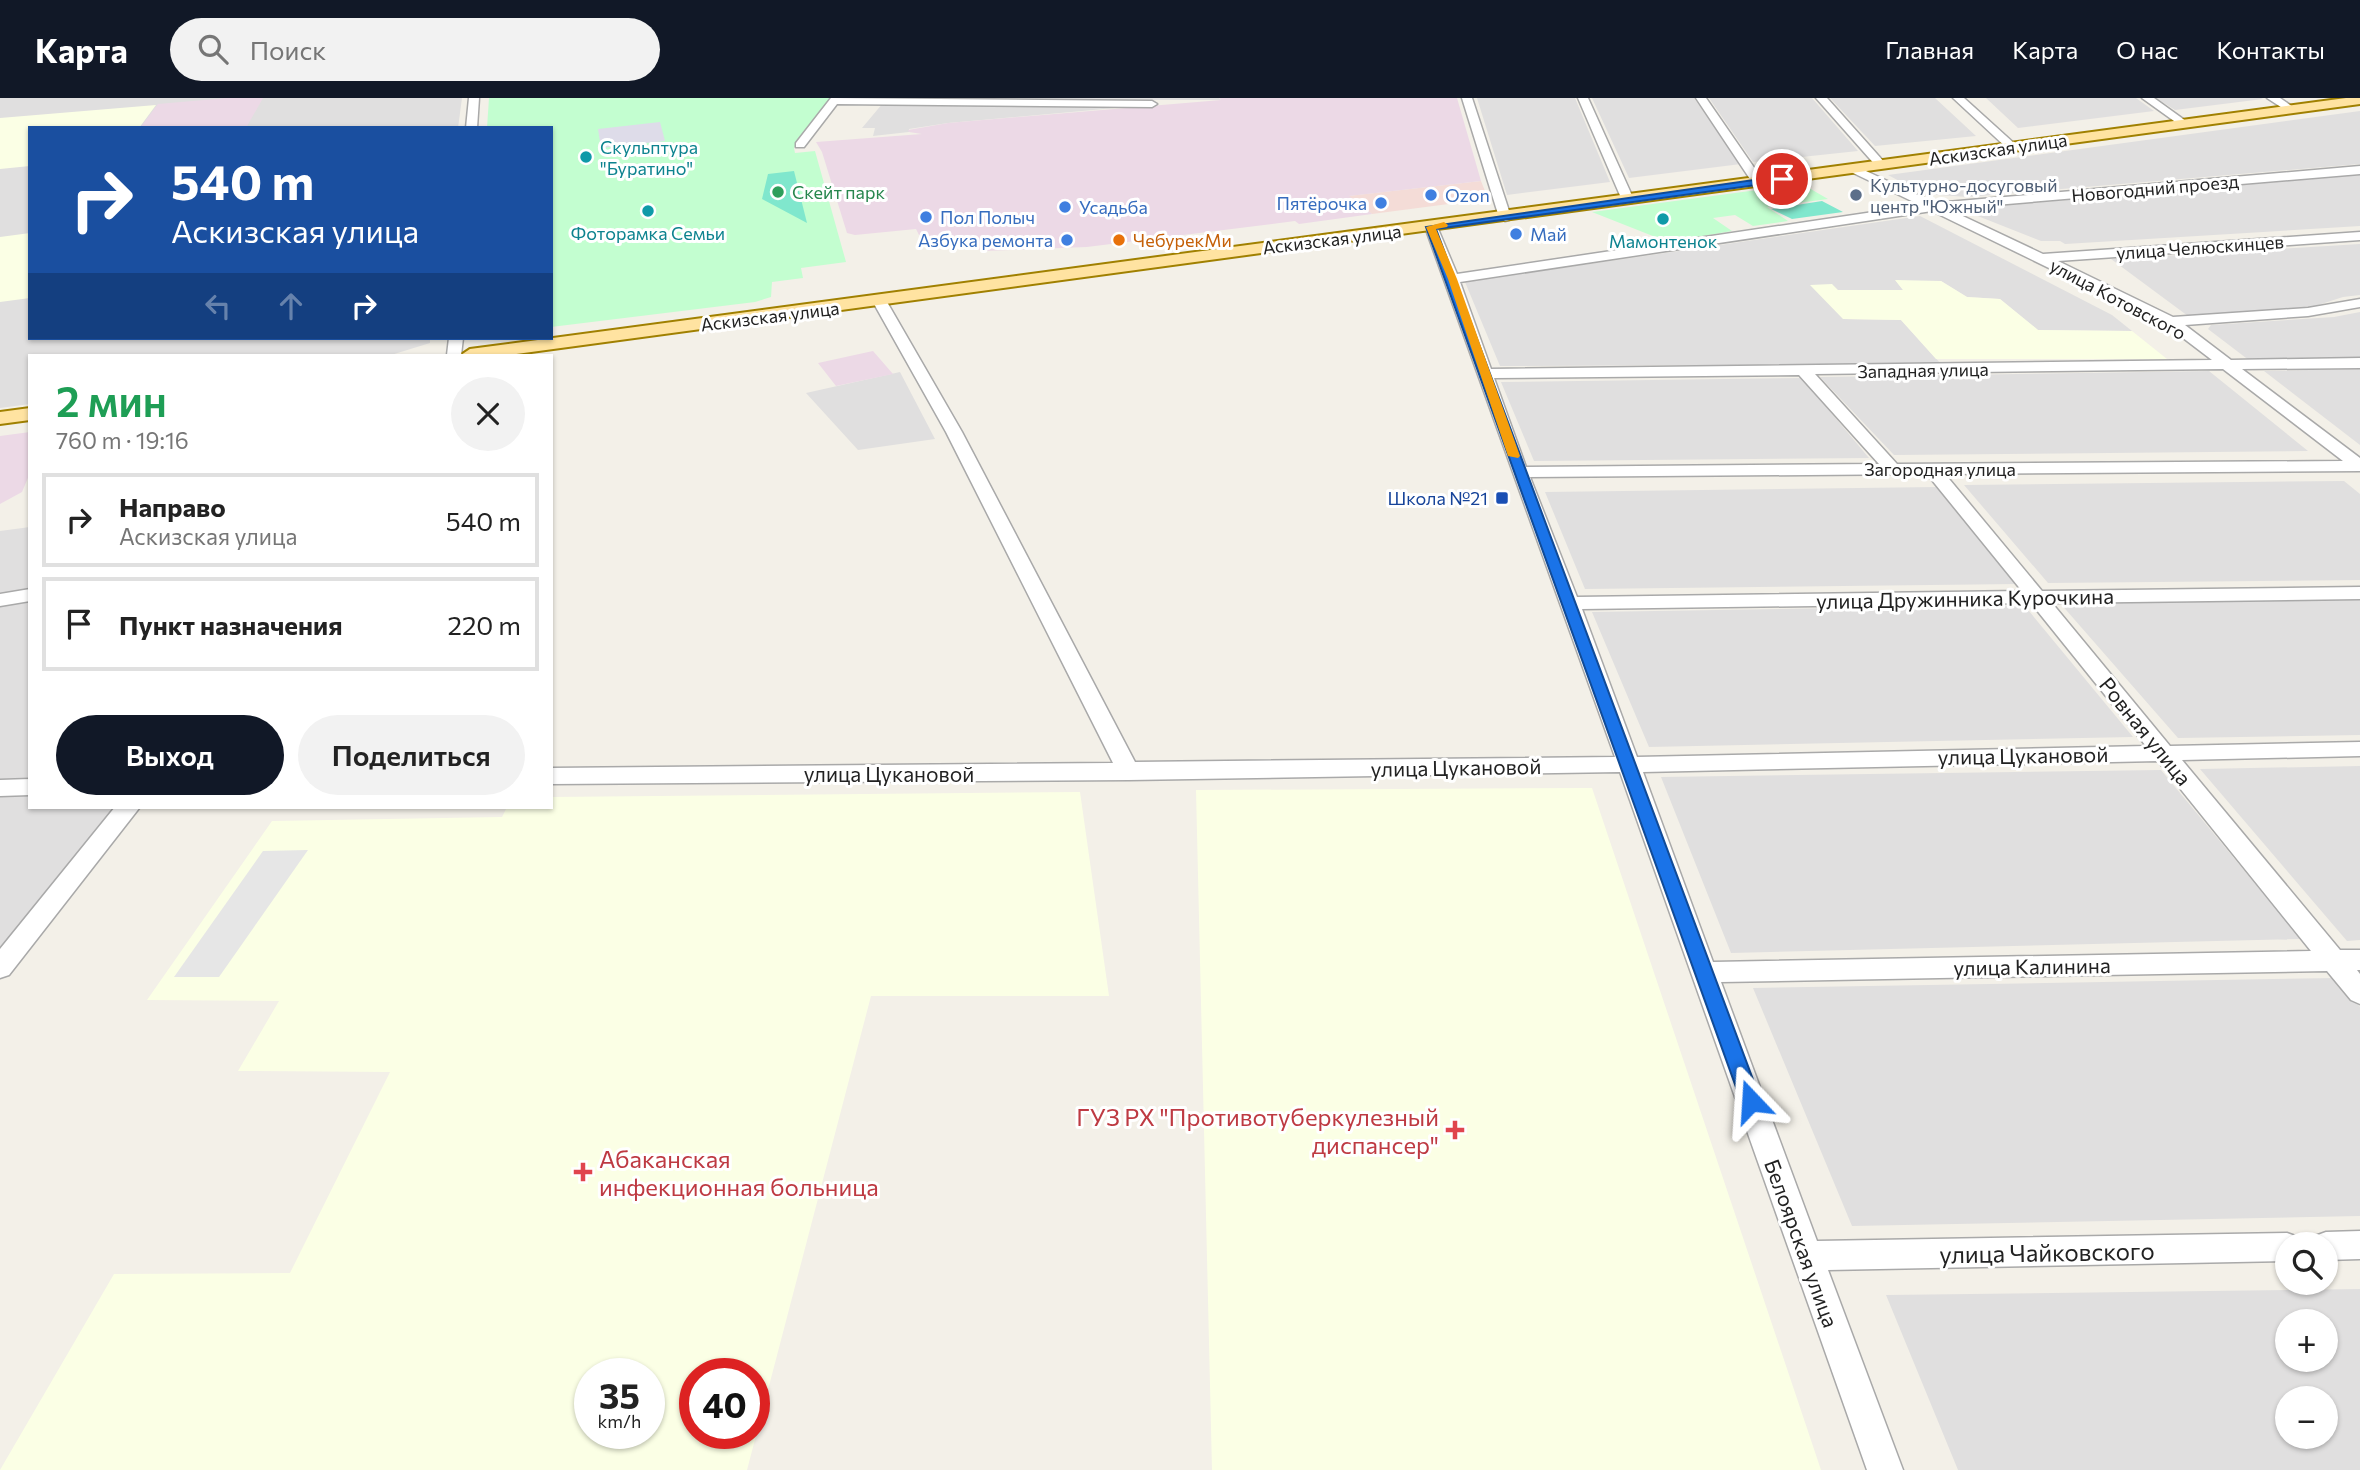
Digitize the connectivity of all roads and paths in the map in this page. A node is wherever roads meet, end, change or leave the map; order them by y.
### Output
1 (474, 98) edge
2 (1467, 98) edge
3 (1583, 98) edge
4 (1701, 98) edge
5 (1821, 98) edge
6 (1958, 98) edge
7 (2147, 98) edge
8 (2272, 98) edge
9 (834, 100) edge
10 (2360, 100) edge
11 (1152, 104) dead end
12 (2291, 109) junction
13 (2185, 124) junction
14 (471, 126) edge
15 (800, 145) dead end
16 (2012, 147) junction
17 (1881, 165) junction
18 (1853, 169) junction
19 (2360, 170) edge
20 (1759, 182) junction
21 (1628, 200) junction
22 (1934, 206) junction
23 (1505, 217) junction
24 (1431, 227) junction
25 (2360, 236) edge
26 (2040, 258) junction
27 (1452, 279) junction
28 (880, 302) junction
29 (2360, 303) edge
30 (2171, 322) junction
31 (478, 354) edge
32 (2360, 363) edge
33 (2230, 365) junction
34 (1804, 371) junction
35 (1485, 374) junction
36 (28, 414) edge
37 (0, 418) edge
38 (2360, 466) edge
39 (1892, 469) junction
40 (1932, 469) junction
41 (1519, 472) junction
42 (2360, 593) edge
43 (28, 595) edge
44 (2037, 597) junction
45 (0, 600) edge
46 (1570, 603) junction
47 (2360, 749) edge
48 (2164, 752) junction
49 (1628, 764) junction
50 (1129, 772) junction
51 (553, 776) edge
52 (0, 788) edge
53 (28, 788) edge
54 (126, 809) edge
55 (2347, 961) edge
56 (0, 968) edge
57 (1705, 972) junction
58 (2360, 993) edge
59 (2360, 1245) edge
60 (2338, 1246) edge
61 (2275, 1247) edge
62 (1807, 1256) junction
63 (1885, 1470) edge

1 - 14 street
2 - 23 street
3 - 21 street
4 - 20 street
5 - 17 street
6 - 16 street
7 - 13 street
8 - 12 street
9 - 11 street
9 - 15 street
10 - 12 main road, Аскизская улица
12 - 13 main road, Аскизская улица
13 - 16 main road, Аскизская улица
16 - 17 main road, Аскизская улица
17 - 18 main road, Аскизская улица
18 - 20 main road, Аскизская улица
18 - 22 street, улица Котовского
19 - 22 street, Новогодний проезд
20 - 21 main road, Аскизская улица
21 - 23 main road, Аскизская улица
22 - 26 street, улица Котовского
22 - 27 street, Новогодний проезд
23 - 24 main road, Аскизская улица
24 - 27 street, Белоярская улица
24 - 28 main road, Аскизская улица
25 - 26 street, улица Челюскинцев
26 - 30 street, улица Котовского
27 - 35 street, Белоярская улица
28 - 31 main road, Аскизская улица
28 - 50 street
29 - 30 street
30 - 33 street, улица Котовского
32 - 33 street, Западная улица
33 - 34 street, Западная улица
33 - 38 street, улица Котовского
34 - 35 street, Западная улица
34 - 39 street
35 - 41 street, Белоярская улица
36 - 37 main road
38 - 40 street, Загородная улица
39 - 40 street, Загородная улица
39 - 41 street, Загородная улица
40 - 44 street, Ровная улица
41 - 46 street, Белоярская улица
42 - 44 street, улица Дружинника Курочкина
43 - 45 street
44 - 46 street, улица Дружинника Курочкина
44 - 48 street, Ровная улица
46 - 49 street, Белоярская улица
47 - 48 street, улица Цукановой
48 - 49 street, улица Цукановой
48 - 55 street, Ровная улица
49 - 50 street, улица Цукановой
49 - 57 street, Белоярская улица
50 - 51 street, улица Цукановой
52 - 53 street
54 - 56 street
55 - 57 street, улица Калинина
55 - 58 street, Ровная улица
57 - 62 street, Белоярская улица
59 - 60 street
61 - 62 street, улица Чайковского
62 - 63 street, Белоярская улица

